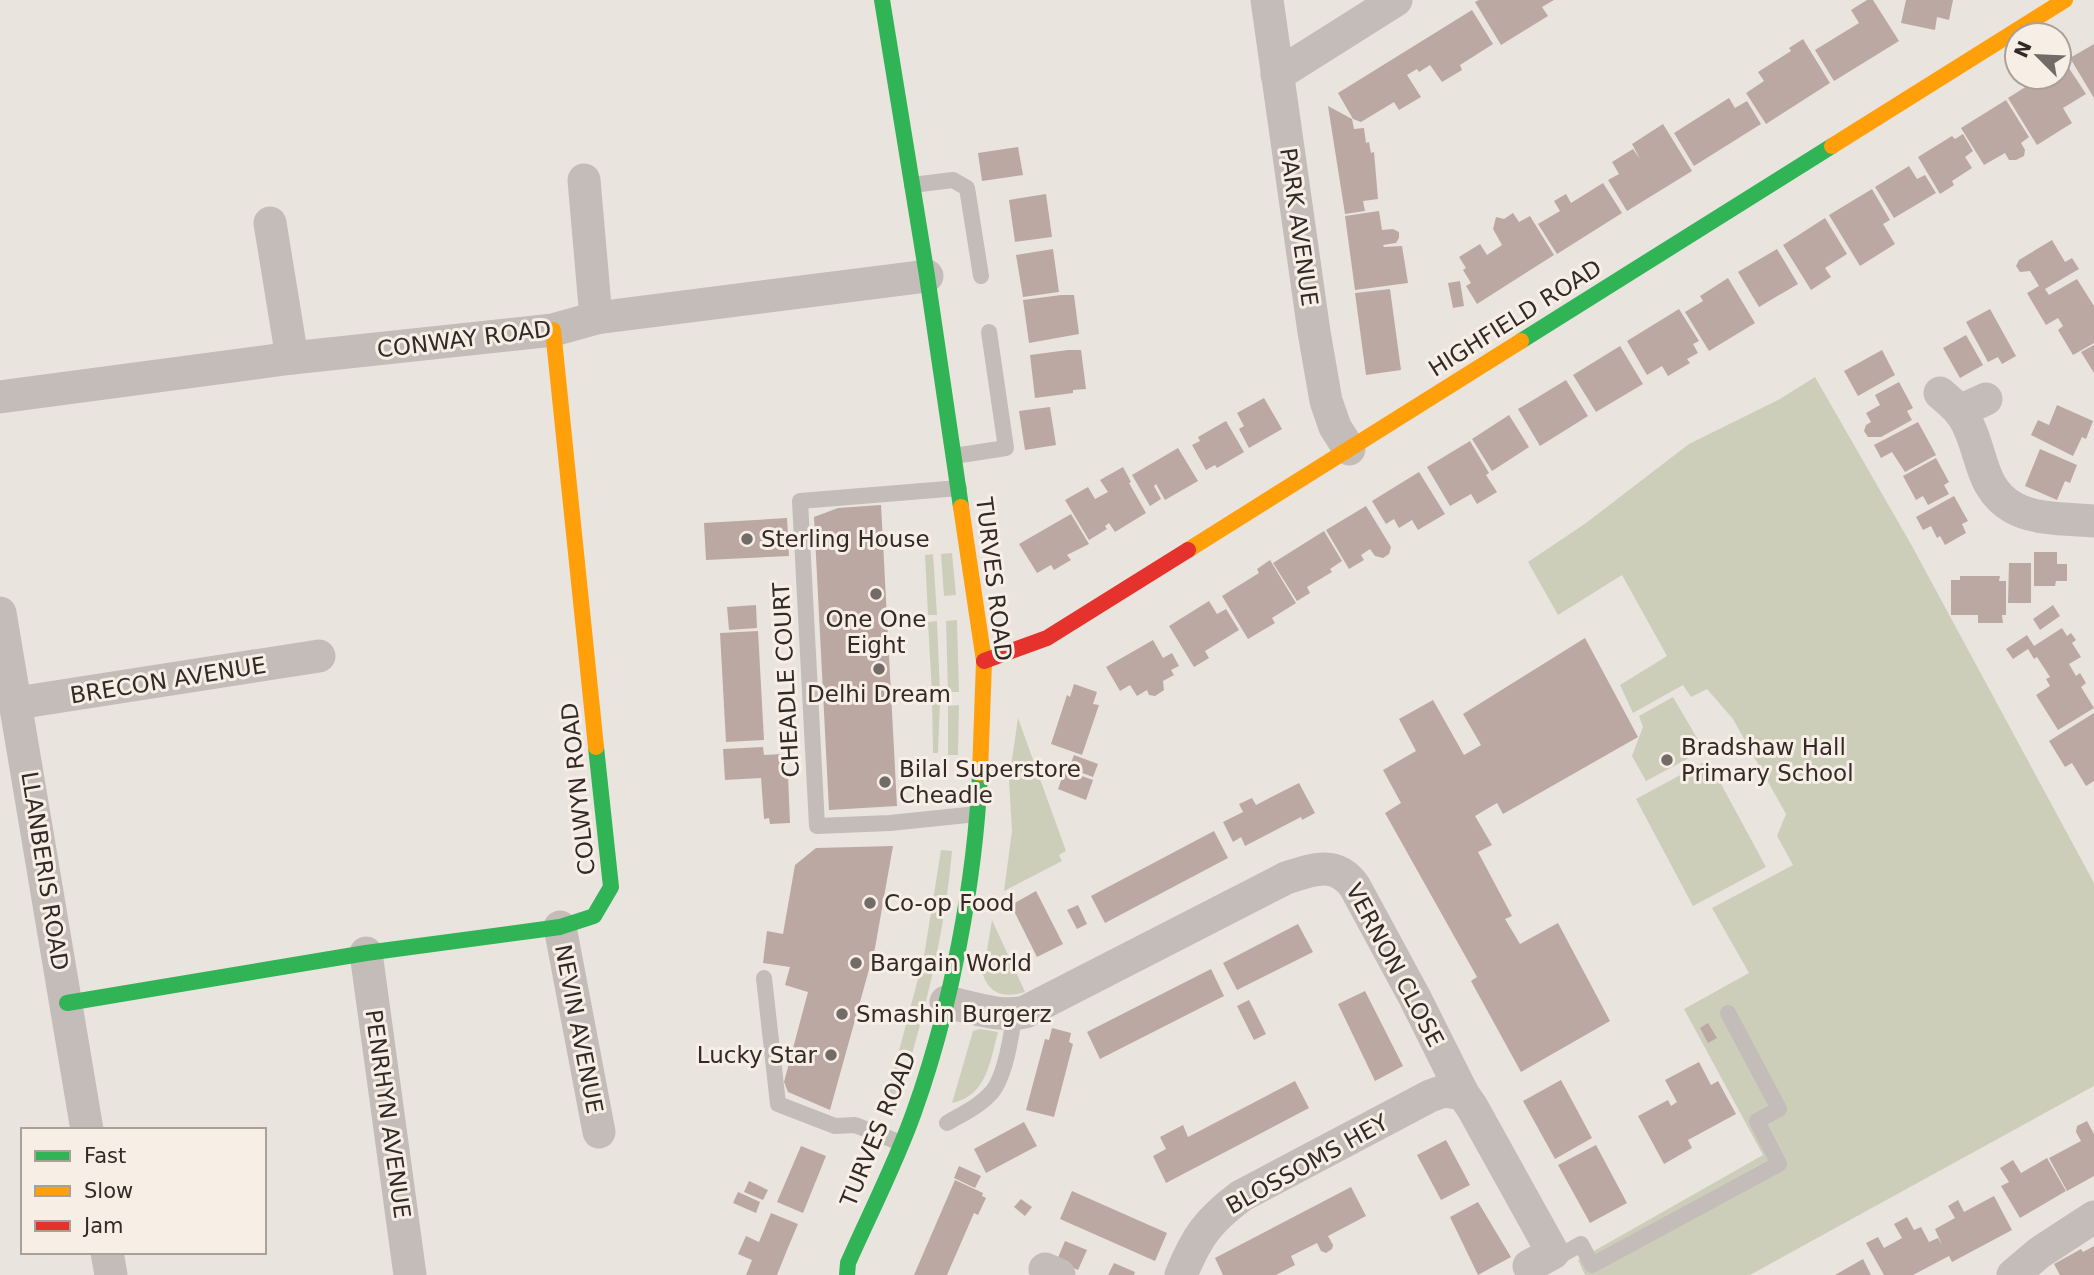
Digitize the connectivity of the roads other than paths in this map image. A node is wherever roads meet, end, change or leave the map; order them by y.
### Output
1 (882, 0) edge
2 (1267, 0) edge
3 (1396, 0) edge
4 (2043, 5) edge
5 (1278, 75) junction
6 (584, 180) dead end
7 (912, 185) junction
8 (270, 223) dead end
9 (928, 276) junction
10 (981, 276) dead end
11 (596, 318) junction
12 (553, 330) junction
13 (989, 332) dead end
14 (292, 358) junction
15 (0, 397) edge
16 (1962, 401) dead end
17 (1349, 449) junction
18 (954, 456) junction
19 (959, 488) junction
20 (2094, 521) edge
21 (0, 612) edge
22 (319, 656) dead end
23 (984, 661) junction
24 (17, 704) junction
25 (978, 814) junction
26 (559, 927) junction
27 (366, 953) junction
28 (764, 978) dead end
29 (946, 1002) junction
30 (67, 1003) junction
31 (1728, 1013) dead end
32 (1014, 1014) junction
33 (1463, 1094) junction
34 (947, 1123) dead end
35 (87, 1128) edge
36 (599, 1132) dead end
37 (901, 1144) junction
38 (2094, 1217) edge
39 (107, 1254) edge
40 (1550, 1261) joint
41 (111, 1275) edge
42 (410, 1275) edge
43 (846, 1275) edge
44 (1181, 1275) edge
45 (2013, 1275) edge

1 - 7 street, TURVES ROAD
2 - 5 street, PARK AVENUE
3 - 5 street
4 - 17 street, HIGHFIELD ROAD
5 - 17 street, PARK AVENUE
6 - 11 street
7 - 9 street, TURVES ROAD
7 - 10 lane
8 - 14 street
9 - 11 street, CONWAY ROAD
9 - 18 street, TURVES ROAD
11 - 12 street, CONWAY ROAD
12 - 14 street, CONWAY ROAD
12 - 26 street, COLWYN ROAD
13 - 18 lane
14 - 15 street, CONWAY ROAD
16 - 20 street
17 - 23 street, HIGHFIELD ROAD
18 - 19 street, TURVES ROAD
19 - 23 street, TURVES ROAD
19 - 25 lane, CHEADLE COURT
21 - 24 street, LLANBERIS ROAD
22 - 24 street, BRECON AVENUE
23 - 25 street, TURVES ROAD
24 - 30 street, LLANBERIS ROAD
25 - 29 street, TURVES ROAD
26 - 27 street, COLWYN ROAD
26 - 36 street, NEVIN AVENUE
27 - 30 street, COLWYN ROAD
27 - 42 street, PENRHYN AVENUE
28 - 37 lane
29 - 32 street
29 - 37 street, TURVES ROAD
30 - 35 street, LLANBERIS ROAD
31 - 40 lane
32 - 33 street, VERNON CLOSE
32 - 34 lane
33 - 40 street, VERNON CLOSE
33 - 44 street, BLOSSOMS HEY
37 - 43 street, TURVES ROAD
38 - 45 street
39 - 41 street

